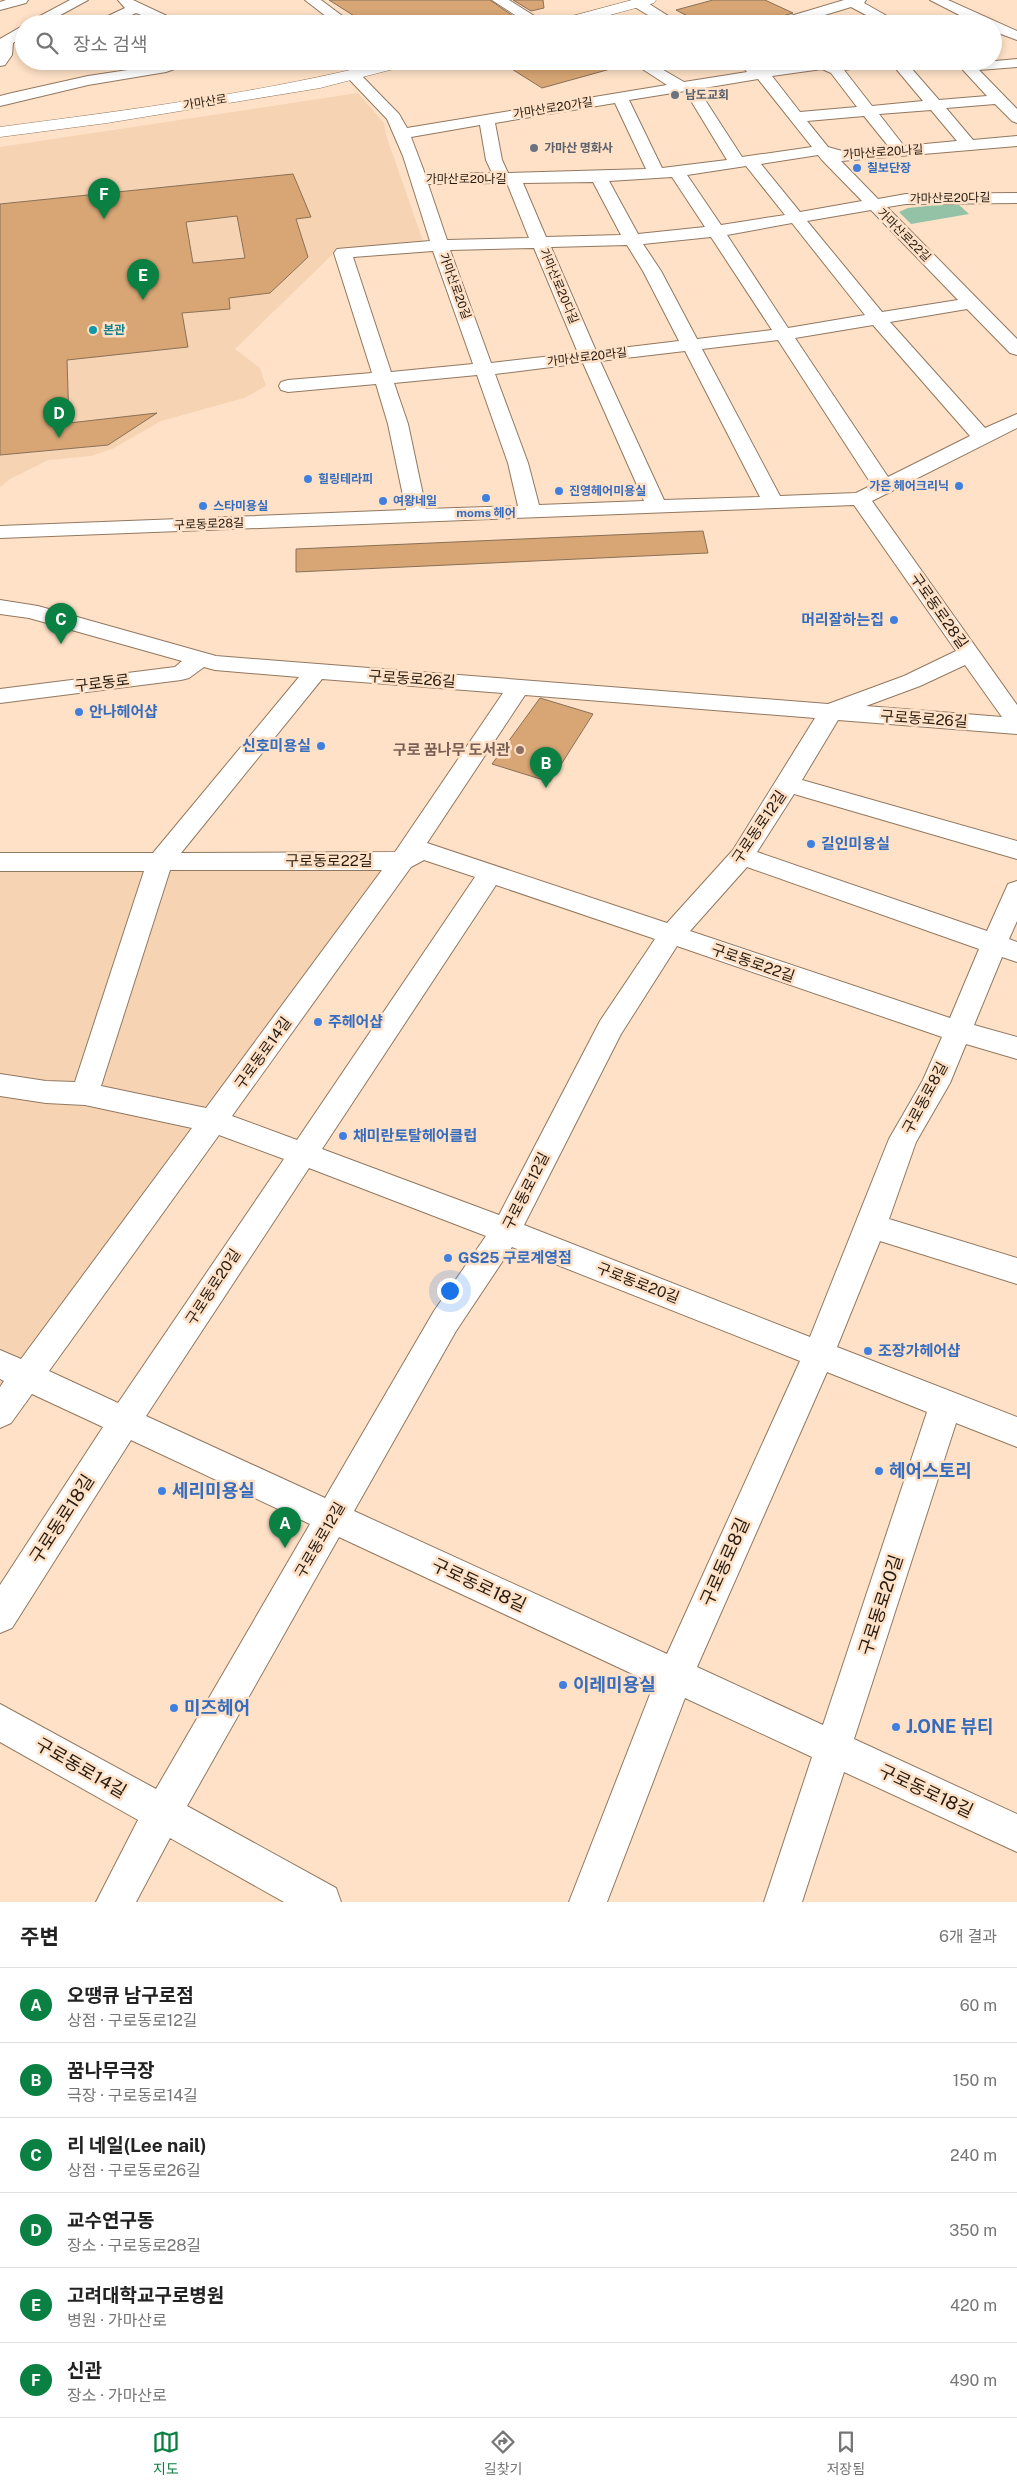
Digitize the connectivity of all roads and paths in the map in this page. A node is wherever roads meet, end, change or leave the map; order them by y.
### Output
1 (21, 0) edge
2 (81, 0) edge
3 (312, 0) edge
4 (499, 0) edge
5 (937, 0) edge
6 (855, 1) edge
7 (644, 2) edge
8 (130, 4) edge
9 (0, 6) edge
10 (50, 15) edge
11 (112, 15) edge
12 (156, 15) edge
13 (333, 15) edge
14 (525, 15) edge
15 (596, 15) edge
16 (662, 15) edge
17 (810, 15) edge
18 (879, 15) edge
19 (970, 15) edge
20 (1002, 30) edge
21 (12, 34) edge
22 (1017, 36) edge
23 (0, 62) edge
24 (1017, 62) edge
25 (1002, 67) edge
26 (95, 70) edge
27 (152, 70) edge
28 (352, 70) edge
29 (654, 70) edge
30 (756, 70) edge
31 (785, 70) edge
32 (836, 70) edge
33 (905, 70) edge
34 (971, 70) edge
35 (988, 70) edge
36 (762, 74) junction
37 (107, 77) junction
38 (1009, 80) dead end
39 (685, 86) junction
40 (620, 97) junction
41 (1001, 99) junction
42 (0, 101) edge
43 (934, 104) junction
44 (868, 110) junction
45 (796, 116) junction
46 (1017, 118) edge
47 (486, 120) junction
48 (0, 132) edge
49 (401, 134) junction
50 (1017, 141) edge
51 (969, 145) junction
52 (822, 150) junction
53 (900, 151) junction
54 (743, 162) junction
55 (676, 172) junction
56 (656, 173) junction
57 (599, 177) junction
58 (507, 179) junction
59 (419, 180) junction
60 (1017, 198) edge
61 (875, 206) junction
62 (795, 219) junction
63 (718, 231) junction
64 (632, 240) junction
65 (541, 242) junction
66 (440, 245) junction
67 (970, 303) junction
68 (878, 319) junction
69 (785, 334) junction
70 (689, 346) junction
71 (1017, 349) edge
72 (589, 357) junction
73 (486, 369) junction
74 (382, 377) junction
75 (288, 386) dead end
76 (1017, 420) edge
77 (982, 437) junction
78 (884, 487) junction
79 (860, 499) junction
80 (773, 502) junction
81 (657, 507) junction
82 (530, 512) junction
83 (417, 516) junction
84 (0, 532) edge
85 (0, 607) edge
86 (969, 654) junction
87 (200, 659) junction
88 (316, 671) junction
89 (519, 687) junction
90 (0, 696) edge
91 (831, 711) junction
92 (1017, 724) edge
93 (788, 784) junction
94 (1017, 850) edge
95 (742, 856) junction
96 (402, 861) junction
97 (0, 862) edge
98 (160, 862) junction
99 (491, 873) junction
100 (1017, 890) edge
101 (672, 935) junction
102 (1006, 948) edge
103 (956, 1031) junction
104 (1017, 1048) edge
105 (0, 1085) edge
106 (85, 1094) junction
107 (214, 1121) junction
108 (302, 1152) junction
109 (871, 1226) junction
110 (506, 1231) junction
111 (1017, 1271) edge
112 (819, 1354) junction
113 (13, 1370) edge
114 (946, 1404) junction
115 (0, 1413) edge
116 (124, 1422) junction
117 (1017, 1432) edge
118 (332, 1518) junction
119 (0, 1616) edge
120 (675, 1676) junction
121 (0, 1722) edge
122 (835, 1749) junction
123 (162, 1814) junction
124 (1017, 1833) edge
125 (115, 1902) edge
126 (322, 1902) edge
127 (588, 1902) edge
128 (783, 1902) edge

1 - 9 street
2 - 10 street
3 - 13 street
4 - 14 street
5 - 19 street
6 - 17 street
6 - 18 street
7 - 15 main road
7 - 16 street
8 - 11 street
8 - 12 street
20 - 22 street
21 - 23 street
24 - 25 street
26 - 37 street
27 - 37 street
28 - 48 main road, 가마산로
28 - 49 street, 가마산로20길
29 - 39 street
30 - 36 street, 가마산로22길
31 - 36 street, 가마산로20가길
32 - 44 street
33 - 43 street
34 - 41 street
35 - 38 street
36 - 39 street, 가마산로20가길
36 - 45 street, 가마산로22길
37 - 42 street
39 - 40 street, 가마산로20가길
39 - 54 street
40 - 47 street, 가마산로20가길
40 - 56 street
41 - 43 street
41 - 46 street
43 - 44 street
43 - 51 street
44 - 45 street
44 - 53 street
45 - 52 street, 가마산로22길
47 - 49 street, 가마산로20가길
47 - 58 street
49 - 59 street, 가마산로20길
50 - 51 street, 가마산로20나길
51 - 53 street, 가마산로20나길
52 - 53 street, 가마산로20나길
52 - 54 street, 가마산로20나길
52 - 61 street, 가마산로22길
54 - 55 street, 가마산로20나길
54 - 62 street
55 - 56 street, 가마산로20나길
55 - 63 street
56 - 57 street, 가마산로20나길
57 - 58 street, 가마산로20나길
57 - 64 street
58 - 59 street, 가마산로20나길
58 - 65 street, 가마산로20나길
59 - 66 street, 가마산로20길
60 - 61 street, 가마산로20다길
61 - 62 street, 가마산로20다길
61 - 67 street, 가마산로22길
62 - 63 street, 가마산로20다길
62 - 68 street
63 - 64 street, 가마산로20다길
63 - 69 street
64 - 65 street, 가마산로20다길
64 - 70 street
65 - 66 street, 가마산로20다길
65 - 72 street, 가마산로20다길
66 - 73 street, 가마산로20길
66 - 74 street
67 - 68 street, 가마산로20라길
67 - 71 street, 가마산로22길
68 - 69 street, 가마산로20라길
68 - 77 street
69 - 70 street, 가마산로20라길
69 - 78 street
70 - 72 street, 가마산로20라길
70 - 80 street
72 - 73 street, 가마산로20라길
72 - 81 street
73 - 74 street, 가마산로20라길
73 - 82 street, 가마산로20길
74 - 75 street, 가마산로20라길
74 - 83 street
76 - 77 street, 구로동로28길
77 - 78 street, 구로동로28길
78 - 79 street, 구로동로28길
79 - 80 street, 구로동로28길
79 - 86 street, 구로동로28길
80 - 81 street, 구로동로28길
81 - 82 street, 구로동로28길
82 - 83 street, 구로동로28길
83 - 84 street, 구로동로28길
85 - 87 street, 구로동로26길
86 - 91 street, 구로동로26길
86 - 92 street, 구로동로28길
87 - 88 street, 구로동로26길
87 - 90 street, 구로동로
88 - 89 street, 구로동로26길
88 - 98 street
89 - 91 street, 구로동로26길
89 - 96 street, 구로동로14길
91 - 92 street, 구로동로26길
91 - 93 street, 구로동로12길
93 - 94 street
93 - 95 street, 구로동로12길
95 - 101 street, 구로동로12길
95 - 102 street
96 - 98 street, 구로동로22길
96 - 99 street, 구로동로22길
96 - 107 street, 구로동로14길
97 - 98 street, 구로동로22길
98 - 106 street
99 - 101 street, 구로동로22길
99 - 108 street
100 - 102 street, 구로동로8길
101 - 103 street, 구로동로22길
101 - 110 street, 구로동로12길
102 - 103 street, 구로동로8길
103 - 104 street, 구로동로22길
103 - 109 street, 구로동로8길
105 - 106 street, 구로동로20길
106 - 107 street, 구로동로20길
107 - 108 street, 구로동로20길
107 - 113 street, 구로동로14길
108 - 110 street, 구로동로20길
108 - 116 street, 구로동로20길
109 - 111 street
109 - 112 street, 구로동로8길
110 - 112 street, 구로동로20길
110 - 118 street, 구로동로12길
112 - 114 street, 구로동로20길
112 - 120 street, 구로동로8길
113 - 115 street, 구로동로14길
113 - 116 street, 구로동로18길
114 - 117 street, 구로동로20길
114 - 122 street, 구로동로20길
116 - 118 street, 구로동로18길
116 - 119 street, 구로동로18길
118 - 120 street, 구로동로18길
118 - 123 street, 구로동로12길
120 - 122 street, 구로동로18길
120 - 127 street, 구로동로8길
121 - 123 street, 구로동로14길
122 - 124 street, 구로동로18길
122 - 128 street
123 - 125 street, 구로동로12길
123 - 126 street

